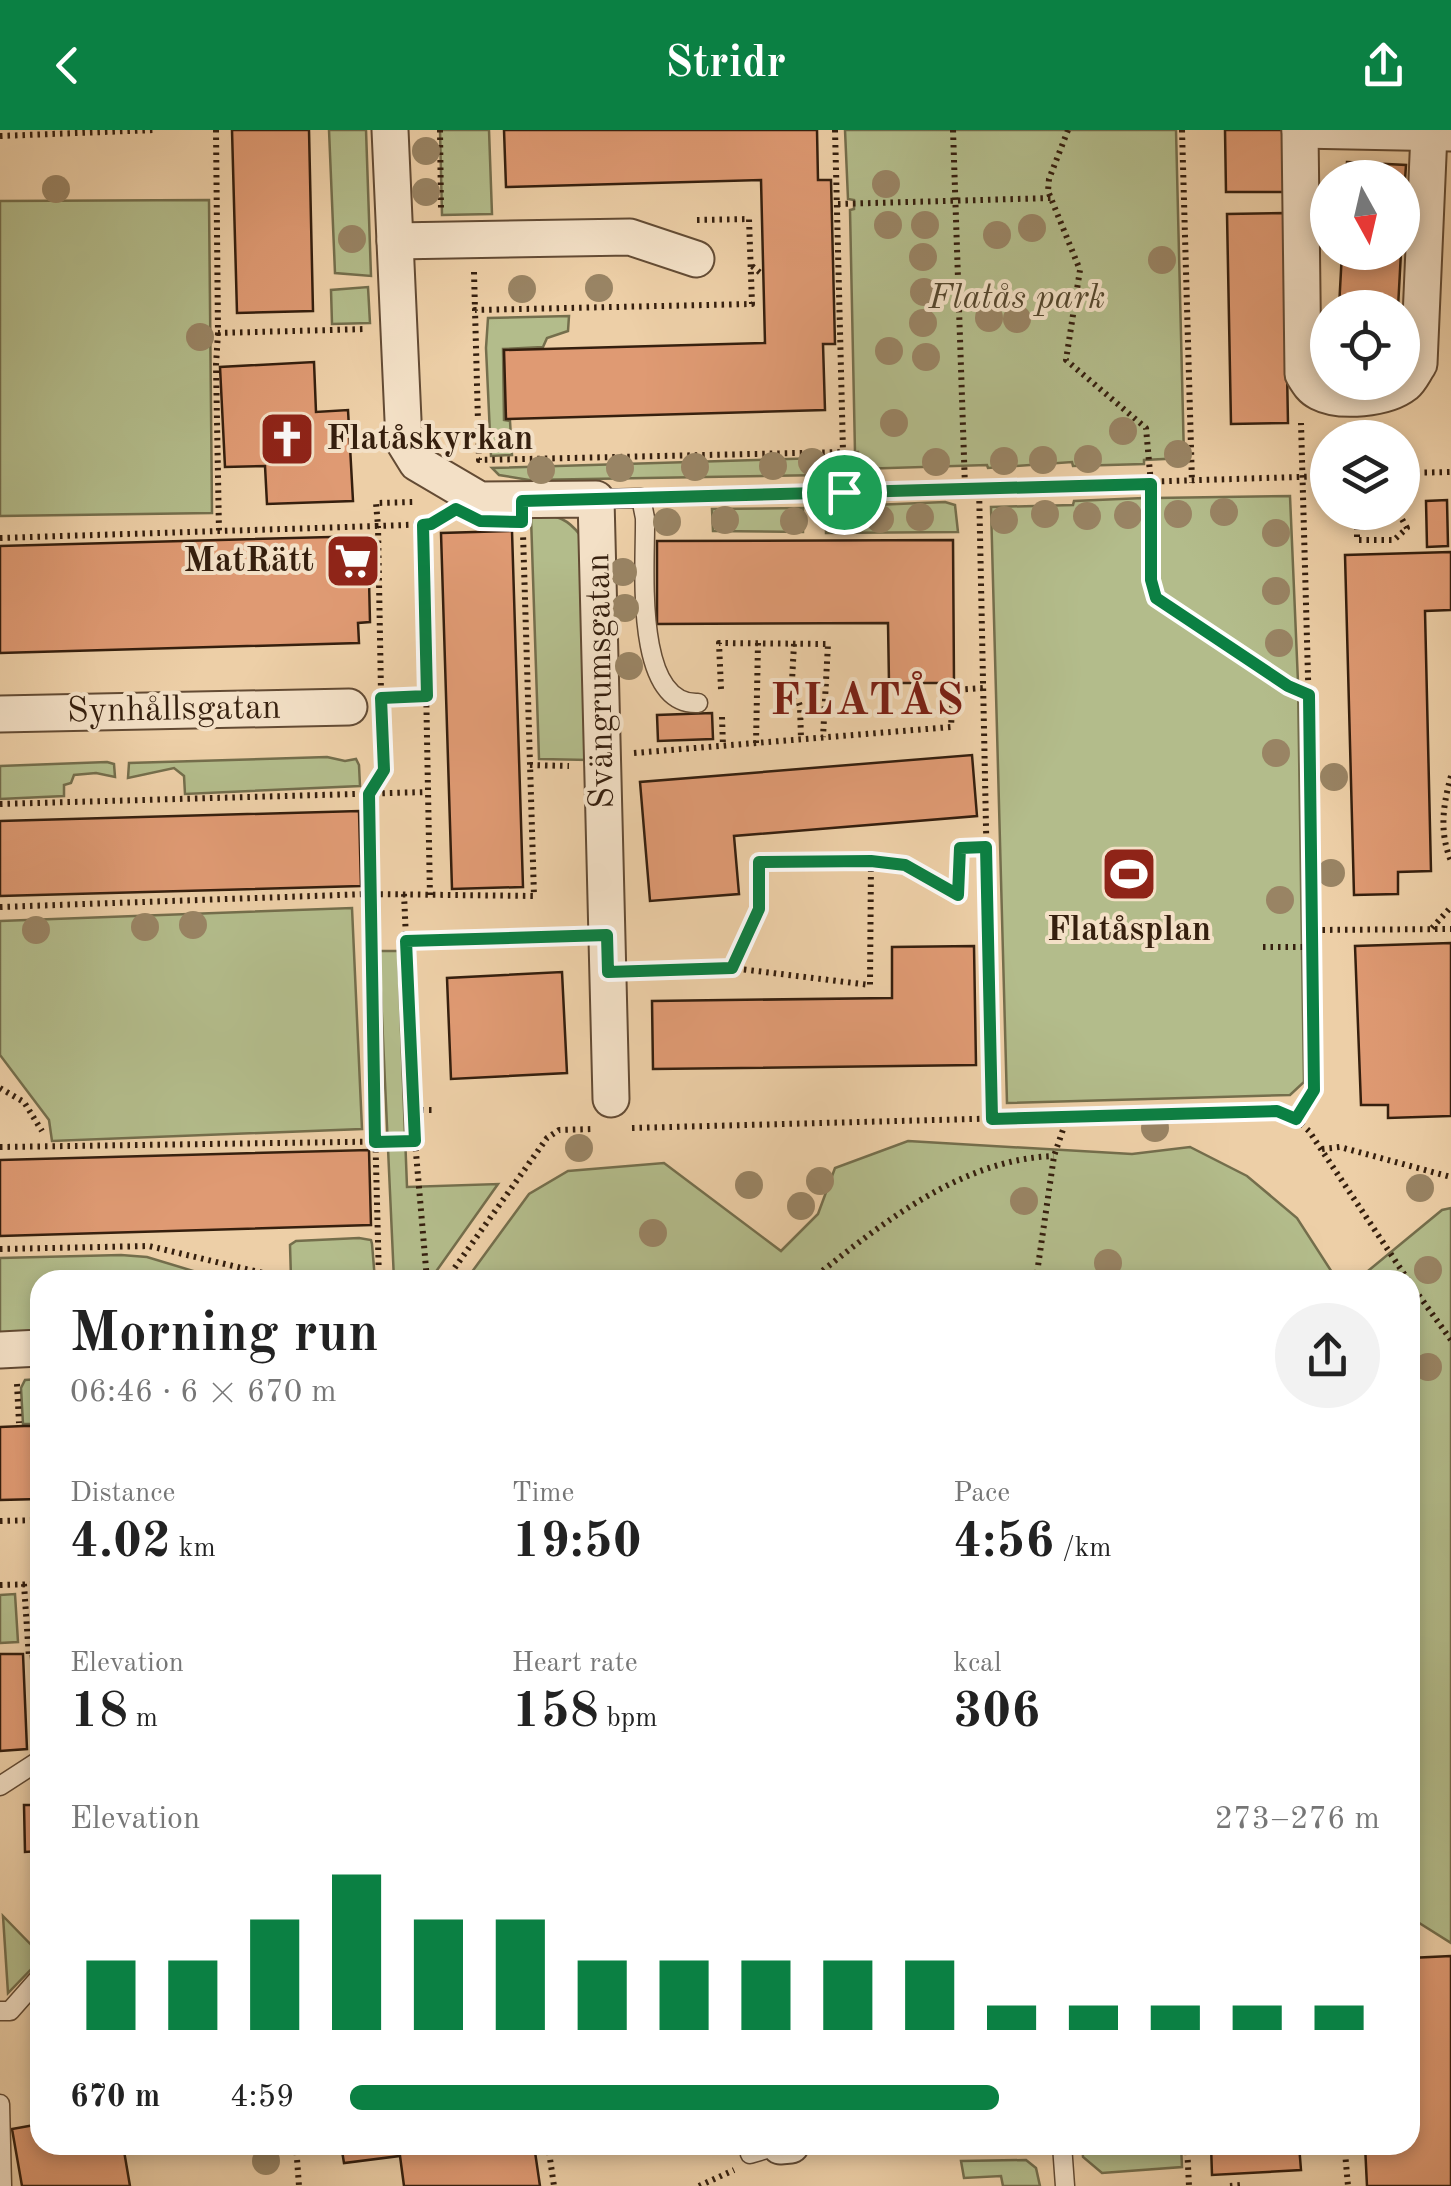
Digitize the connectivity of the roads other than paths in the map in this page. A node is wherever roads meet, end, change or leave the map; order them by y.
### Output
1 (390, 130) edge
2 (1300, 130) edge
3 (1440, 133) edge
4 (394, 241) junction
5 (696, 259) dead end
6 (596, 499) junction
7 (370, 701) road end
8 (698, 703) dead end
9 (0, 714) edge
10 (609, 1119) road end
11 (30, 1766) edge
12 (0, 1786) edge
13 (30, 1988) edge
14 (0, 2011) edge
15 (0, 2104) edge
16 (1063, 2155) edge
17 (2, 2186) edge
18 (1065, 2186) edge

1 - 4 street
2 - 3 street
2 - 3 street
4 - 5 street
4 - 6 street
6 - 8 lane
6 - 10 street, Svängrumsgatan
7 - 9 street, Synhållsgatan
11 - 12 lane
13 - 14 lane
15 - 17 lane
16 - 18 lane

